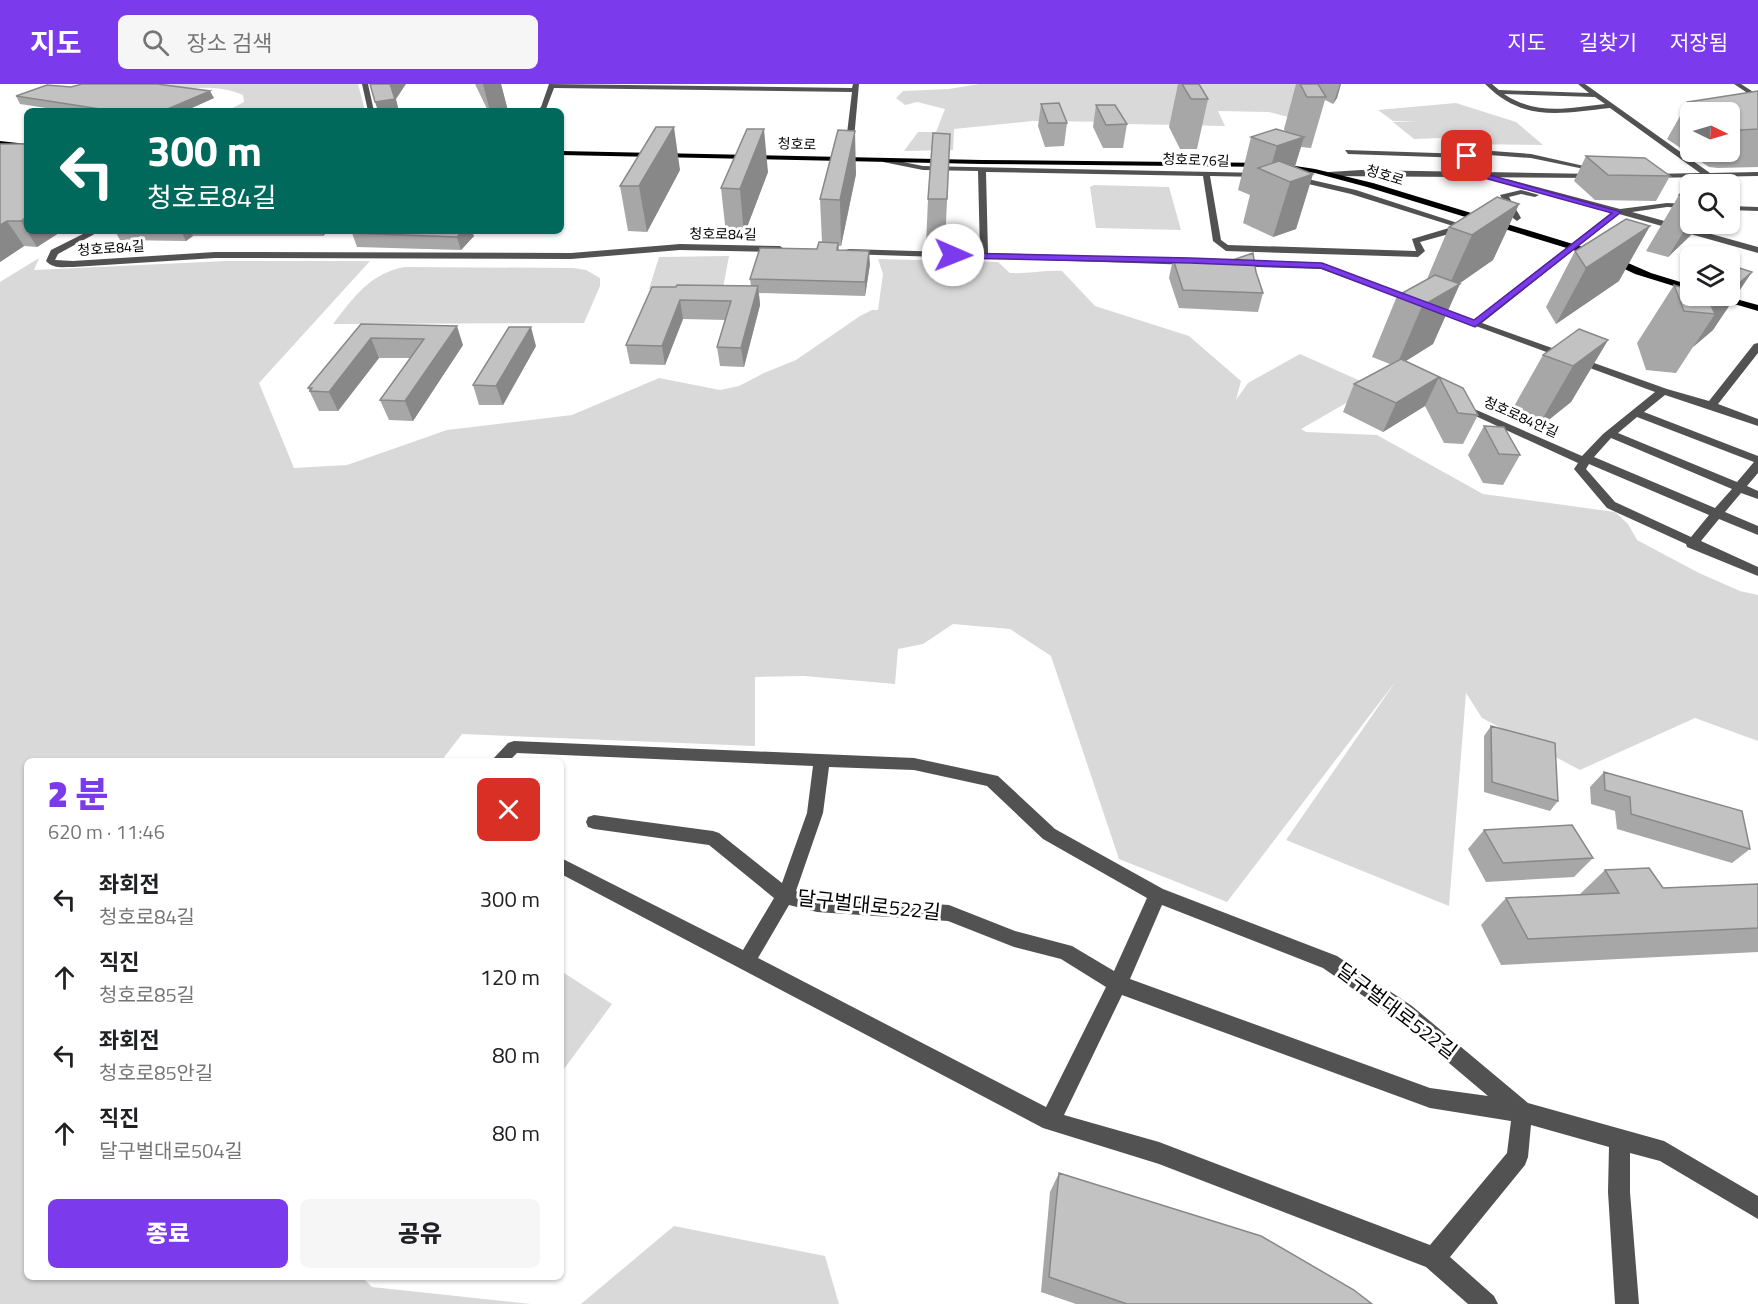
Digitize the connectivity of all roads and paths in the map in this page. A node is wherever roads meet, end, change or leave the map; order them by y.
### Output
1 (365, 84) edge
2 (1488, 84) edge
3 (1581, 84) edge
4 (1737, 84) edge
5 (552, 85) edge
6 (855, 87) edge
7 (1497, 92) junction
8 (1595, 95) junction
9 (1758, 98) edge
10 (1610, 106) junction
11 (370, 108) edge
12 (544, 108) edge
13 (0, 143) edge
14 (24, 146) edge
15 (564, 153) edge
16 (1492, 153) dead end
17 (847, 159) junction
18 (886, 160) junction
19 (1104, 163) junction
20 (982, 169) junction
21 (1598, 169) edge
22 (1362, 172) junction
23 (1206, 173) junction
24 (1329, 174) junction
25 (1707, 174) edge
26 (1740, 174) edge
27 (1758, 174) edge
28 (1487, 175) junction
29 (1680, 175) edge
30 (1268, 176) dead end
31 (1607, 176) edge
32 (1644, 176) edge
33 (1280, 177) edge
34 (1741, 179) dead end
35 (1758, 183) edge
36 (1582, 201) junction
37 (1680, 206) edge
38 (1740, 208) edge
39 (1758, 209) edge
40 (1617, 212) junction
41 (1517, 218) dead end
42 (90, 234) edge
43 (1572, 246) junction
44 (791, 250) edge
45 (1758, 250) edge
46 (836, 252) edge
47 (1320, 252) junction
48 (1563, 253) junction
49 (984, 256) junction
50 (1322, 266) junction
51 (1647, 274) junction
52 (1680, 285) edge
53 (1740, 303) edge
54 (1758, 308) edge
55 (1475, 324) junction
56 (1758, 346) edge
57 (1663, 392) junction
58 (1444, 400) edge
59 (1711, 405) junction
60 (1637, 413) junction
61 (1758, 423) edge
62 (1611, 434) junction
63 (1585, 460) junction
64 (1758, 460) edge
65 (1758, 465) edge
66 (1739, 487) junction
67 (1758, 495) edge
68 (1718, 514) junction
69 (1758, 531) edge
70 (1692, 544) junction
71 (1758, 572) edge
72 (502, 758) edge
73 (821, 760) junction
74 (594, 822) dead end
75 (564, 868) edge
76 (1157, 895) junction
77 (785, 896) junction
78 (746, 961) junction
79 (1118, 984) junction
80 (1522, 1112) junction
81 (1050, 1122) junction
82 (1620, 1138) junction
83 (1758, 1208) edge
84 (1434, 1258) junction
85 (1630, 1302) edge
86 (1486, 1304) edge

1 - 11 street
2 - 7 street
3 - 8 street
4 - 9 street
5 - 6 street
5 - 12 street
6 - 17 street
7 - 8 street
7 - 10 street
8 - 10 street
10 - 25 street
13 - 14 main road
15 - 17 main road, 청호로
16 - 21 street
17 - 18 main road, 청호로
18 - 19 main road, 청호로
18 - 20 street, 청호로76길
19 - 24 main road, 청호로
19 - 48 main road, 청호로
20 - 23 street, 청호로76길
20 - 49 street
22 - 24 street
22 - 28 street
22 - 28 street
23 - 30 street, 청호로76길
23 - 47 street
24 - 43 main road, 청호로
26 - 27 street
28 - 31 street
28 - 36 street
29 - 32 street
33 - 47 street
34 - 35 street
36 - 40 street
36 - 41 street
37 - 40 street
38 - 39 street
40 - 43 street
40 - 45 street
42 - 44 street, 청호로84길
43 - 48 street
43 - 51 main road, 청호로
46 - 49 street
47 - 50 street
48 - 51 main road, 청호로
48 - 55 street
49 - 50 street
50 - 55 street
51 - 52 main road, 청호로
53 - 54 main road
55 - 57 street
56 - 59 street
57 - 59 street
57 - 60 street
58 - 63 street, 청호로84안길
59 - 61 street
60 - 62 street
60 - 64 street
62 - 63 street
62 - 66 street
63 - 68 street, 청호로84안길
63 - 70 street
65 - 66 street
66 - 67 street
66 - 68 street
68 - 69 street, 청호로84안길
68 - 70 street
70 - 71 street
72 - 73 street, 달구벌대로522길
73 - 76 street, 달구벌대로522길
73 - 77 street, 달구벌대로522길
74 - 77 street, 달구벌대로522길
75 - 78 street
76 - 79 street
76 - 80 street, 달구벌대로522길
77 - 78 street, 달구벌대로522길
77 - 79 street, 달구벌대로522길
78 - 81 street
79 - 80 street, 달구벌대로522길
79 - 81 street
80 - 82 street, 달구벌대로522길
80 - 84 street
81 - 84 street
82 - 83 street, 달구벌대로522길
82 - 85 street
84 - 86 street

